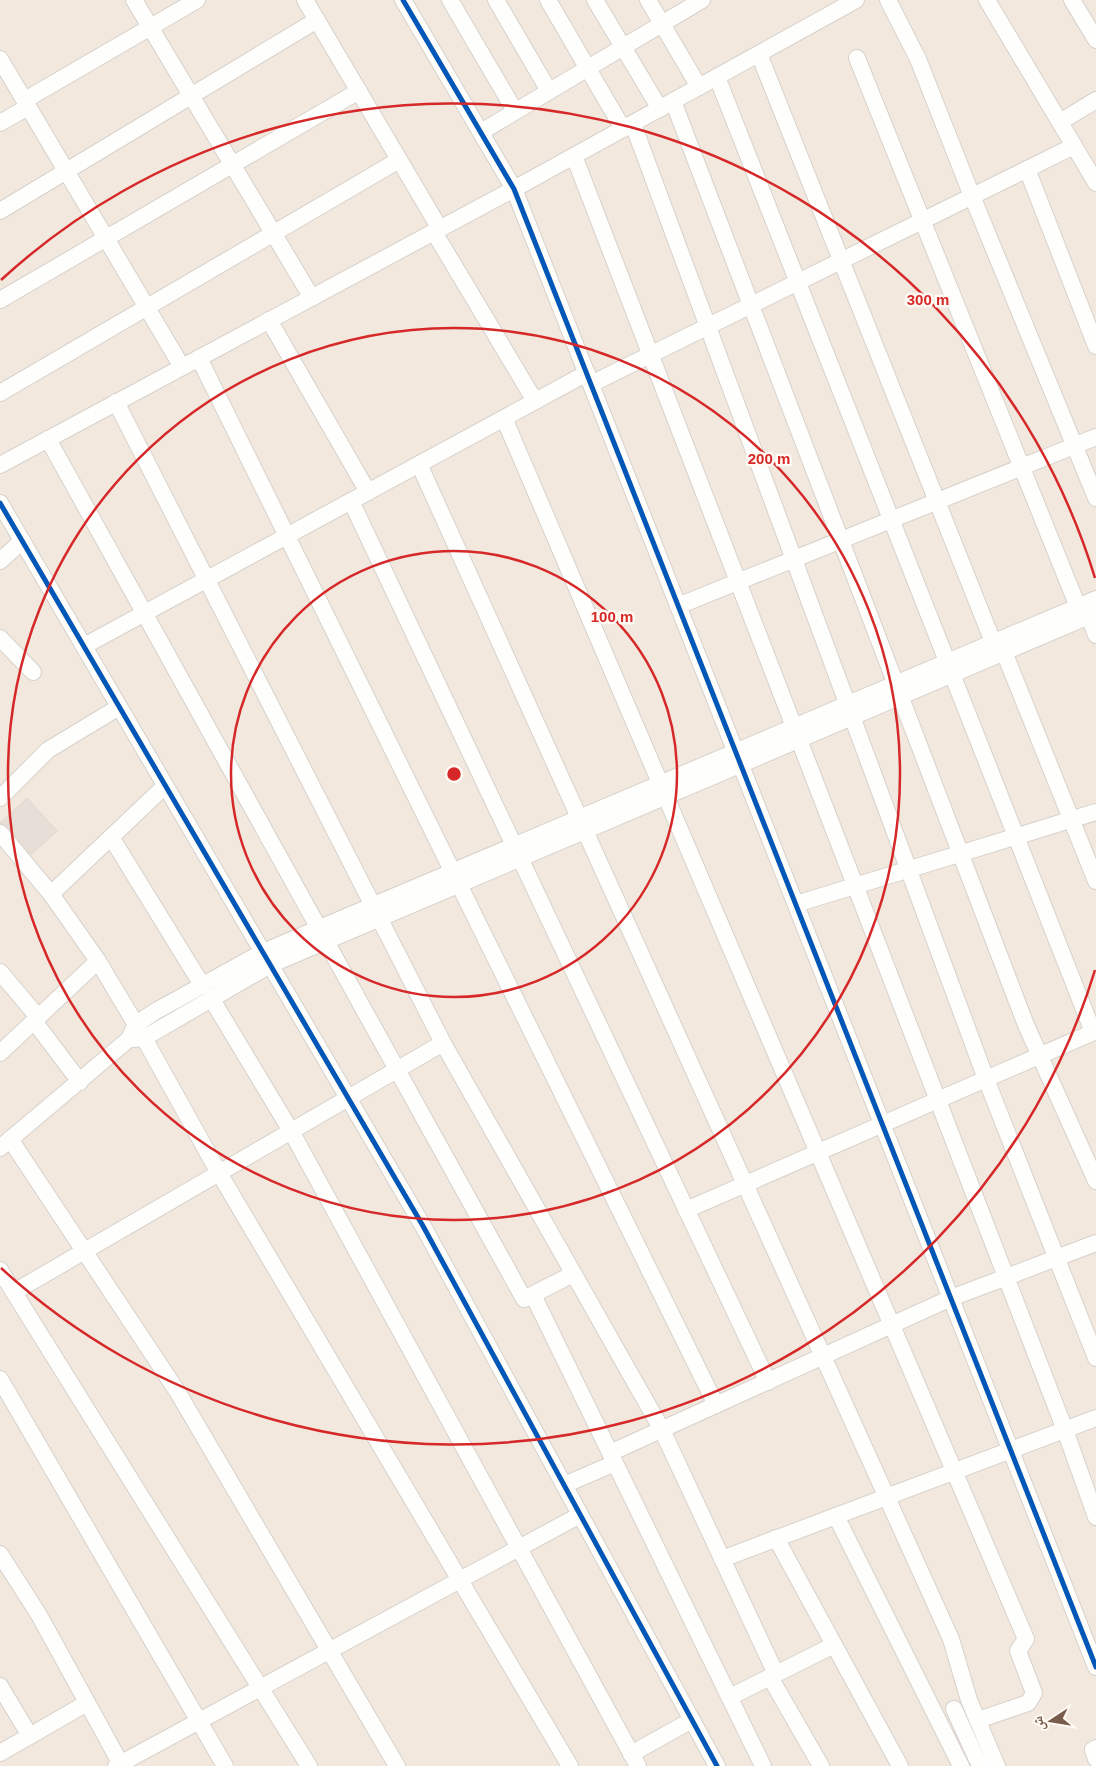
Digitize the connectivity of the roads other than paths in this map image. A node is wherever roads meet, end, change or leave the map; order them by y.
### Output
1 (134, 0) edge
2 (197, 0) edge
3 (305, 0) edge
4 (403, 0) edge
5 (450, 0) edge
6 (496, 0) edge
7 (548, 0) edge
8 (595, 0) edge
9 (648, 0) edge
10 (702, 0) edge
11 (856, 0) edge
12 (888, 0) edge
13 (986, 0) edge
14 (1072, 0) edge
15 (317, 20) junction
16 (662, 24) junction
17 (150, 27) junction
18 (1096, 40) edge
19 (623, 47) junction
20 (759, 54) junction
21 (857, 58) dead end
22 (0, 59) edge
23 (588, 68) junction
24 (717, 77) junction
25 (699, 87) junction
26 (359, 91) junction
27 (549, 91) junction
28 (191, 96) junction
29 (1096, 100) edge
30 (26, 104) junction
31 (666, 105) junction
32 (515, 111) junction
33 (1060, 122) junction
34 (0, 123) edge
35 (628, 126) junction
36 (481, 132) junction
37 (1074, 146) junction
38 (574, 156) junction
39 (399, 160) junction
40 (232, 165) junction
41 (1027, 169) junction
42 (66, 171) junction
43 (1096, 183) edge
44 (514, 189) junction
45 (972, 196) junction
46 (0, 211) edge
47 (922, 220) junction
48 (437, 231) junction
49 (273, 234) junction
50 (106, 238) junction
51 (842, 260) junction
52 (798, 282) junction
53 (312, 298) junction
54 (0, 300) edge
55 (751, 305) junction
56 (146, 308) junction
57 (269, 320) junction
58 (708, 326) junction
59 (1096, 346) edge
60 (651, 354) junction
61 (199, 358) junction
62 (182, 367) junction
63 (589, 379) junction
64 (0, 393) edge
65 (535, 401) junction
66 (116, 402) junction
67 (504, 418) junction
68 (1096, 437) edge
69 (48, 439) junction
70 (1075, 446) junction
71 (418, 464) junction
72 (0, 465) edge
73 (1022, 467) junction
74 (368, 492) junction
75 (1096, 498) edge
76 (351, 501) junction
77 (938, 501) junction
78 (0, 503) edge
79 (892, 520) junction
80 (287, 536) junction
81 (841, 540) junction
82 (22, 541) junction
83 (794, 560) junction
84 (0, 561) edge
85 (207, 579) junction
86 (739, 582) junction
87 (1096, 599) edge
88 (678, 606) junction
89 (145, 613) junction
90 (1086, 614) edge
91 (1096, 635) edge
92 (0, 638) edge
93 (999, 645) junction
94 (84, 646) junction
95 (950, 668) junction
96 (33, 672) dead end
97 (898, 690) junction
98 (119, 706) junction
99 (850, 711) junction
100 (797, 733) junction
101 (738, 758) junction
102 (166, 786) junction
103 (663, 790) junction
104 (0, 798) edge
105 (1096, 812) edge
106 (1071, 819) junction
107 (582, 824) junction
108 (0, 834) edge
109 (1016, 836) junction
110 (111, 837) junction
111 (517, 852) junction
112 (961, 853) junction
113 (909, 870) junction
114 (456, 878) junction
115 (1096, 881) edge
116 (856, 886) junction
117 (51, 894) junction
118 (796, 904) junction
119 (376, 912) junction
120 (323, 934) junction
121 (266, 958) junction
122 (98, 961) junction
123 (0, 972) edge
124 (206, 992) junction
125 (36, 1019) junction
126 (1094, 1031) edge
127 (136, 1034) junction
128 (443, 1043) junction
129 (0, 1053) edge
130 (1040, 1055) junction
131 (397, 1070) junction
132 (986, 1079) junction
133 (80, 1082) junction
134 (348, 1098) junction
135 (938, 1100) junction
136 (882, 1124) junction
137 (291, 1131) junction
138 (5, 1143) edge
139 (817, 1152) junction
140 (219, 1173) junction
141 (1096, 1181) edge
142 (744, 1184) junction
143 (686, 1210) junction
144 (1096, 1243) edge
145 (84, 1251) junction
146 (1057, 1258) junction
147 (0, 1270) edge
148 (573, 1274) junction
149 (1006, 1277) junction
150 (14, 1292) junction
151 (533, 1295) junction
152 (951, 1298) junction
153 (891, 1325) junction
154 (823, 1356) junction
155 (1096, 1358) edge
156 (0, 1379) edge
157 (768, 1382) junction
158 (716, 1405) junction
159 (1096, 1418) edge
160 (662, 1430) junction
161 (1065, 1430) junction
162 (1011, 1450) junction
163 (613, 1458) junction
164 (954, 1471) junction
165 (564, 1485) junction
166 (886, 1497) junction
167 (580, 1515) junction
168 (836, 1516) junction
169 (1096, 1517) edge
170 (776, 1538) junction
171 (519, 1548) junction
172 (0, 1554) edge
173 (722, 1559) junction
174 (460, 1580) junction
175 (834, 1645) junction
176 (329, 1650) junction
177 (1093, 1650) edge
178 (1096, 1667) edge
179 (773, 1676) junction
180 (0, 1686) edge
181 (260, 1688) junction
182 (730, 1697) junction
183 (87, 1703) junction
184 (954, 1710) dead end
185 (692, 1720) junction
186 (978, 1720) junction
187 (199, 1721) junction
188 (30, 1736) junction
189 (1096, 1748) edge
190 (0, 1752) edge
191 (1096, 1758) edge
192 (634, 1760) edge
193 (119, 1765) edge
194 (226, 1766) edge
195 (309, 1766) edge
196 (397, 1766) edge
197 (570, 1766) edge
198 (717, 1766) edge
199 (763, 1766) edge
200 (821, 1766) edge
201 (900, 1766) edge
202 (961, 1766) edge
203 (980, 1766) edge
204 (997, 1766) edge

1 - 17 street
2 - 17 street
3 - 15 street
4 - 36 street
5 - 32 street
6 - 27 street
7 - 23 street
8 - 19 street
9 - 16 street
10 - 16 street
11 - 20 street
12 - 45 street
13 - 33 street
14 - 18 street
15 - 26 street
15 - 28 street
16 - 19 street
16 - 25 street
17 - 28 street
17 - 30 street
19 - 23 street
19 - 31 street
20 - 24 street
20 - 51 street
21 - 47 street
22 - 30 street
23 - 27 street
23 - 35 street
24 - 25 street
24 - 52 street
25 - 31 street
26 - 39 street
26 - 40 street
27 - 32 street
28 - 40 street
28 - 42 street
29 - 33 street
30 - 34 street
30 - 42 street
31 - 35 street
31 - 55 street
32 - 36 street
33 - 37 street
35 - 38 street
35 - 58 street
36 - 44 street
37 - 41 street
37 - 43 street
38 - 44 street
38 - 60 street
39 - 48 street
39 - 49 street
40 - 49 street
40 - 50 street
41 - 45 street
41 - 59 street
42 - 46 street
42 - 50 street
44 - 48 street
44 - 63 street
45 - 47 street
45 - 70 street
47 - 51 street
47 - 73 street
48 - 53 street
48 - 65 street
49 - 53 street
49 - 56 street
50 - 54 street
50 - 56 street
51 - 52 street
51 - 77 street
52 - 55 street
52 - 79 street
53 - 57 street
55 - 58 street
55 - 81 street
56 - 62 street
56 - 64 street
57 - 61 street
57 - 74 street
58 - 60 street
58 - 83 street
60 - 63 street
60 - 86 street
61 - 62 street
61 - 80 street
62 - 66 street
63 - 65 street
63 - 88 street
65 - 67 street
66 - 69 street
66 - 85 street
67 - 71 street
67 - 103 street
68 - 70 street
69 - 72 street
69 - 89 street
70 - 73 street
70 - 75 street
71 - 74 street
71 - 107 street
73 - 77 street
73 - 90 street
74 - 76 street
76 - 80 street
76 - 111 street
77 - 79 street
77 - 93 street
78 - 82 street
79 - 81 street
79 - 95 street
80 - 85 street
80 - 114 street
81 - 83 street
81 - 97 street
82 - 84 street
82 - 94 street
83 - 86 street
83 - 99 street
85 - 89 street
85 - 119 street
86 - 88 street
86 - 100 street
87 - 90 street
88 - 101 street
89 - 94 street
89 - 120 street
90 - 91 street
90 - 93 street
92 - 96 street
93 - 95 street
93 - 106 street
94 - 98 street
95 - 97 street
95 - 109 street
97 - 99 street
97 - 112 street
98 - 102 street
98 - 104 street
99 - 100 street
99 - 113 street
100 - 101 street
100 - 116 street
101 - 103 street
101 - 118 street
102 - 110 street
102 - 121 street
103 - 107 street
103 - 139 street
105 - 106 street
106 - 109 street
106 - 115 street
107 - 111 street
107 - 142 street
108 - 117 street
109 - 112 street
109 - 126 street
110 - 117 street
110 - 124 street
111 - 114 street
111 - 143 street
112 - 113 street
112 - 130 street
113 - 116 street
113 - 132 street
114 - 119 street
114 - 158 street
116 - 118 street
116 - 135 street
117 - 122 street
118 - 136 street
119 - 120 street
119 - 128 street
120 - 121 street
120 - 131 street
121 - 124 street
121 - 134 street
122 - 125 street
122 - 127 street
123 - 125 street
124 - 127 street
124 - 137 street
125 - 129 street
125 - 133 street
126 - 130 street
127 - 133 street
127 - 140 street
128 - 131 street
128 - 148 street
130 - 132 street
130 - 141 street
131 - 134 street
131 - 151 street
132 - 135 street
132 - 146 street
133 - 138 street
134 - 137 street
134 - 165 street
135 - 136 street
135 - 149 street
136 - 139 street
136 - 152 street
137 - 140 street
137 - 171 street
138 - 145 street
139 - 142 street
139 - 153 street
140 - 145 street
140 - 174 street
142 - 143 street
142 - 154 street
143 - 157 street
144 - 146 street
145 - 150 street
145 - 176 street
146 - 149 street
146 - 155 street
147 - 150 street
148 - 151 street
148 - 160 street
149 - 152 street
149 - 161 street
150 - 181 street
151 - 163 street
152 - 153 street
152 - 162 street
153 - 154 street
153 - 164 street
154 - 157 street
154 - 166 street
156 - 187 street
157 - 158 street
158 - 160 street
159 - 161 street
160 - 163 street
160 - 173 street
161 - 162 street
161 - 169 street
162 - 164 street
162 - 177 street
163 - 165 street
163 - 182 street
164 - 166 street
164 - 186 street
165 - 167 street
166 - 168 street
166 - 186 street
167 - 171 street
167 - 185 street
168 - 170 street
168 - 202 street
170 - 173 street
170 - 175 street
171 - 174 street
171 - 192 street
172 - 183 street
173 - 179 street
174 - 176 street
174 - 197 street
175 - 179 street
175 - 201 street
176 - 181 street
176 - 196 street
177 - 178 street
179 - 182 street
179 - 200 street
180 - 188 street
181 - 187 street
181 - 195 street
182 - 199 street
183 - 188 street
183 - 193 street
184 - 203 street
185 - 192 street
185 - 198 street
186 - 204 street
187 - 193 street
187 - 194 street
188 - 190 street
189 - 191 street

